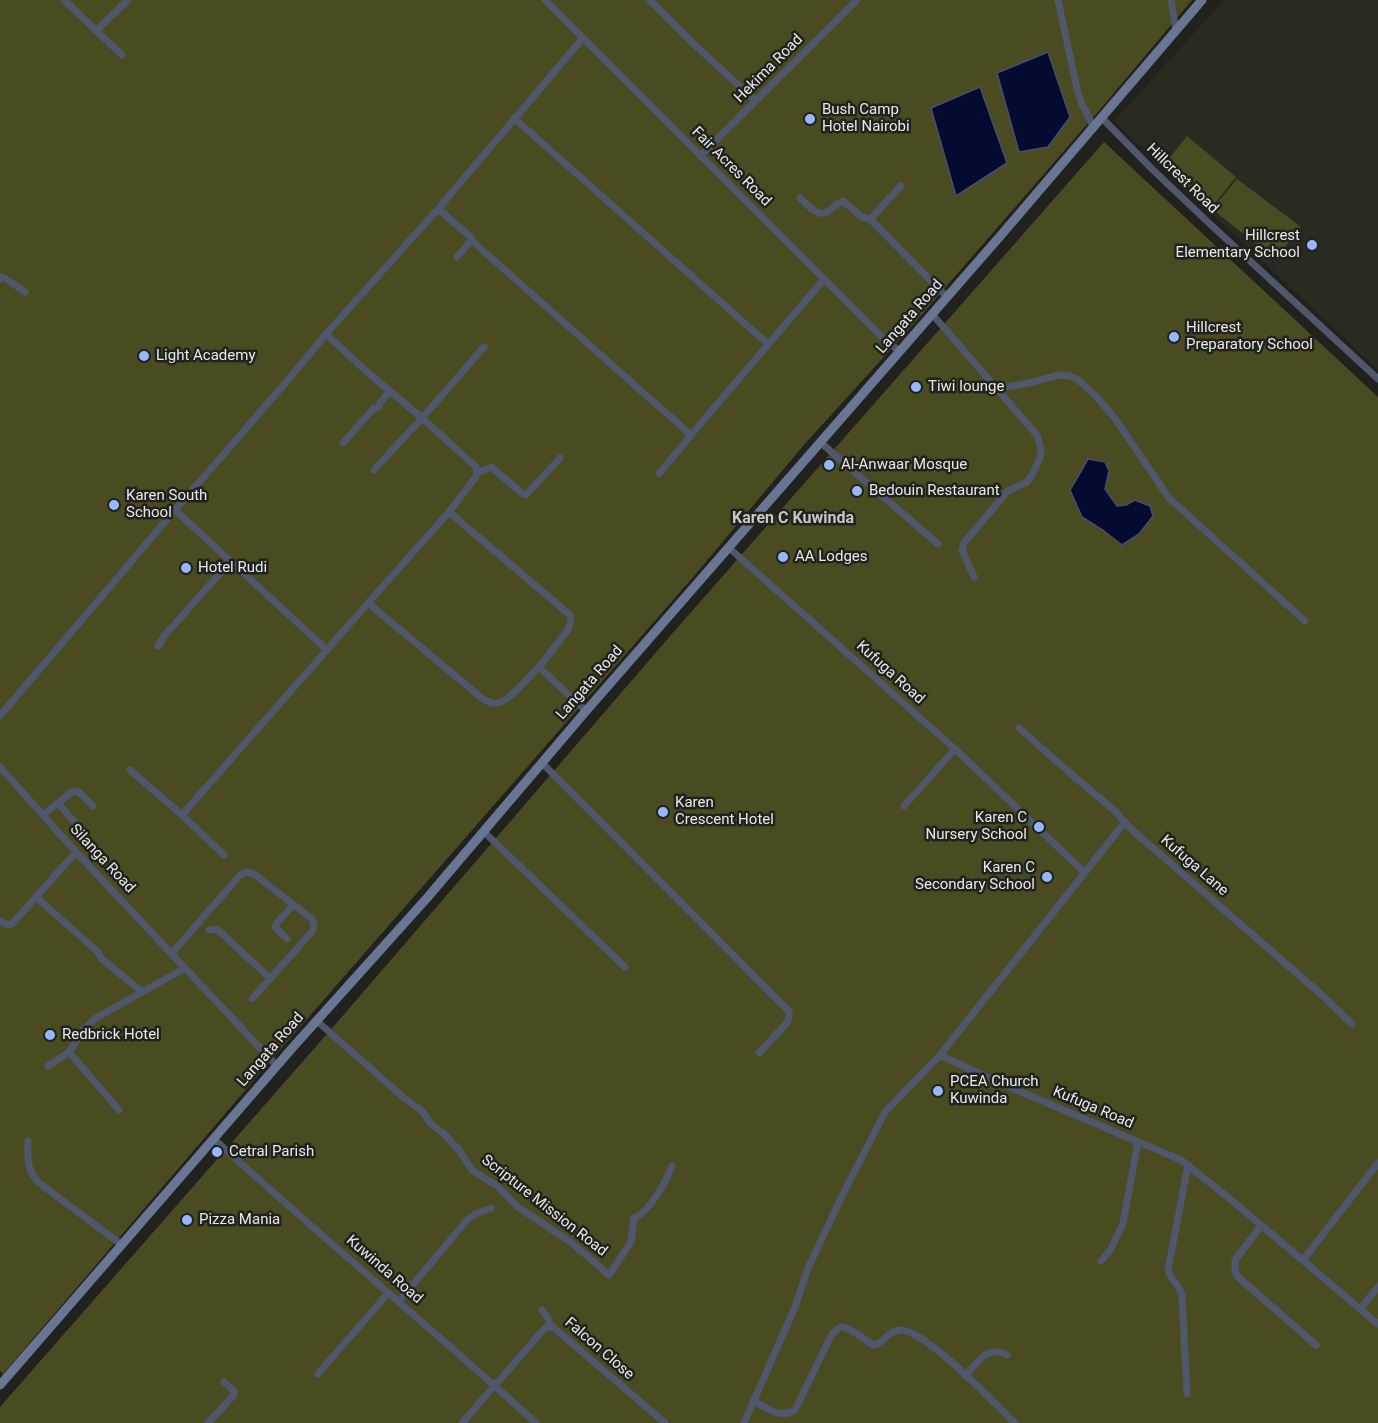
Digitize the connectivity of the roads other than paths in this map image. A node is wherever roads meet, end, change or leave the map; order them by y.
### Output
1 (64, 0) edge
2 (128, 0) edge
3 (545, 0) edge
4 (650, 0) edge
5 (857, 0) edge
6 (1171, 0) edge
7 (1202, 0) edge
8 (1060, 1) edge
9 (1176, 30) junction
10 (96, 31) junction
11 (583, 38) junction
12 (122, 55) dead end
13 (756, 101) junction
14 (514, 118) junction
15 (1102, 118) junction
16 (1094, 128) junction
17 (700, 156) junction
18 (901, 186) dead end
19 (800, 198) dead end
20 (438, 209) junction
21 (870, 219) junction
22 (471, 240) junction
23 (457, 257) dead end
24 (0, 279) edge
25 (824, 279) junction
26 (25, 292) dead end
27 (947, 297) junction
28 (932, 314) junction
29 (326, 334) junction
30 (768, 344) junction
31 (484, 347) dead end
32 (899, 351) junction
33 (1378, 379) edge
34 (996, 389) junction
35 (389, 391) junction
36 (422, 418) junction
37 (692, 435) junction
38 (820, 442) junction
39 (343, 443) dead end
40 (560, 458) dead end
41 (374, 470) dead end
42 (477, 473) junction
43 (659, 474) dead end
44 (175, 510) junction
45 (448, 512) junction
46 (938, 544) dead end
47 (728, 547) junction
48 (230, 562) junction
49 (974, 577) dead end
50 (368, 603) junction
51 (1305, 621) dead end
52 (158, 646) dead end
53 (327, 650) junction
54 (538, 667) junction
55 (586, 711) junction
56 (0, 716) edge
57 (1019, 728) dead end
58 (955, 748) junction
59 (542, 763) junction
60 (0, 767) edge
61 (130, 770) dead end
62 (57, 803) junction
63 (93, 806) dead end
64 (904, 806) dead end
65 (182, 814) junction
66 (43, 815) junction
67 (1125, 822) junction
68 (78, 826) dead end
69 (484, 832) junction
70 (76, 852) junction
71 (224, 855) dead end
72 (1084, 872) junction
73 (36, 897) junction
74 (293, 905) junction
75 (0, 921) edge
76 (209, 930) dead end
77 (287, 939) dead end
78 (172, 954) junction
79 (625, 967) dead end
80 (185, 968) junction
81 (270, 978) junction
82 (142, 992) junction
83 (252, 999) dead end
84 (317, 1021) junction
85 (1352, 1024) dead end
86 (69, 1052) junction
87 (759, 1053) dead end
88 (940, 1055) junction
89 (48, 1066) dead end
90 (277, 1066) junction
91 (119, 1110) dead end
92 (214, 1139) junction
93 (28, 1141) dead end
94 (1138, 1142) junction
95 (1378, 1162) edge
96 (672, 1166) dead end
97 (1188, 1166) junction
98 (491, 1208) dead end
99 (1261, 1226) junction
100 (122, 1245) junction
101 (1303, 1260) junction
102 (1101, 1261) dead end
103 (1378, 1287) edge
104 (388, 1293) junction
105 (399, 1301) junction
106 (1360, 1309) junction
107 (543, 1310) dead end
108 (1378, 1324) edge
109 (550, 1326) junction
110 (1316, 1345) dead end
111 (1006, 1355) dead end
112 (318, 1374) dead end
113 (965, 1376) junction
114 (224, 1382) dead end
115 (0, 1385) edge
116 (495, 1386) junction
117 (1187, 1394) dead end
118 (754, 1401) junction
119 (208, 1423) edge
120 (462, 1423) edge
121 (536, 1423) edge
122 (665, 1423) edge
123 (744, 1423) edge
124 (1015, 1423) edge

1 - 10 street
2 - 10 street
3 - 11 street, Fair Acres Road
4 - 13 street
5 - 13 street, Hekima Road
6 - 9 street
7 - 9 main road, Langata Road
8 - 16 street
9 - 15 main road, Langata Road
10 - 12 street
11 - 14 street
11 - 17 street, Fair Acres Road
13 - 17 street, Hekima Road
14 - 20 street
14 - 30 street
15 - 16 main road, Langata Road
15 - 33 street, Hillcrest Road
16 - 27 main road, Langata Road
17 - 25 street, Fair Acres Road
18 - 21 street
19 - 21 street
20 - 22 street
20 - 29 street
21 - 27 street
22 - 23 street
22 - 37 street
24 - 26 street
25 - 30 street
25 - 32 street, Fair Acres Road
27 - 28 main road, Langata Road
28 - 32 main road, Langata Road
28 - 34 street
29 - 35 street
29 - 44 street
30 - 37 street
31 - 36 street
32 - 38 main road, Langata Road
34 - 49 street
34 - 51 street
35 - 36 street
35 - 39 street
36 - 41 street
36 - 42 street
37 - 43 street
38 - 46 street
38 - 47 main road, Langata Road
40 - 42 street
42 - 45 street
44 - 48 street
44 - 56 street
45 - 50 street
45 - 54 street
47 - 55 main road, Langata Road
47 - 58 street, Kufuga Road
48 - 52 street
48 - 53 street
50 - 53 street
50 - 54 street
53 - 65 street
54 - 55 street
55 - 59 main road, Langata Road
57 - 67 street, Kufuga Lane
58 - 64 street
58 - 72 street, Kufuga Road
59 - 69 main road, Langata Road
59 - 87 street
60 - 66 street, Silanga Road
61 - 65 street
62 - 63 street
62 - 66 street
62 - 68 street
65 - 71 street
66 - 70 street, Silanga Road
67 - 72 street
67 - 85 street, Kufuga Lane
69 - 79 street
69 - 84 main road, Langata Road
70 - 73 street
70 - 78 street, Silanga Road
72 - 88 street
73 - 75 street
73 - 82 street
74 - 77 street
74 - 78 street
74 - 81 street
76 - 81 street
78 - 80 street, Silanga Road
80 - 82 street
80 - 90 street, Silanga Road
81 - 83 street
82 - 86 street
84 - 90 main road, Langata Road
84 - 96 street, Scripture Mission Road
86 - 89 street
86 - 91 street
88 - 94 street, Kufuga Road
88 - 118 street
90 - 92 main road, Langata Road
92 - 100 main road, Langata Road
92 - 104 street, Kuwinda Road
93 - 100 street
94 - 97 street, Kufuga Road
94 - 102 street
95 - 101 street
97 - 99 street, Kufuga Road
97 - 117 street
98 - 105 street
99 - 101 street, Kufuga Road
99 - 110 street
100 - 115 main road, Langata Road
101 - 106 street, Kufuga Road
103 - 106 street
104 - 105 street, Kuwinda Road
104 - 112 street
105 - 116 street, Kuwinda Road
106 - 108 street, Kufuga Road
107 - 109 street
109 - 116 street, Falcon Close
109 - 122 street, Falcon Close
111 - 113 street
113 - 118 street
113 - 124 street
114 - 119 street
116 - 120 street, Falcon Close
116 - 121 street, Kuwinda Road
118 - 123 street

